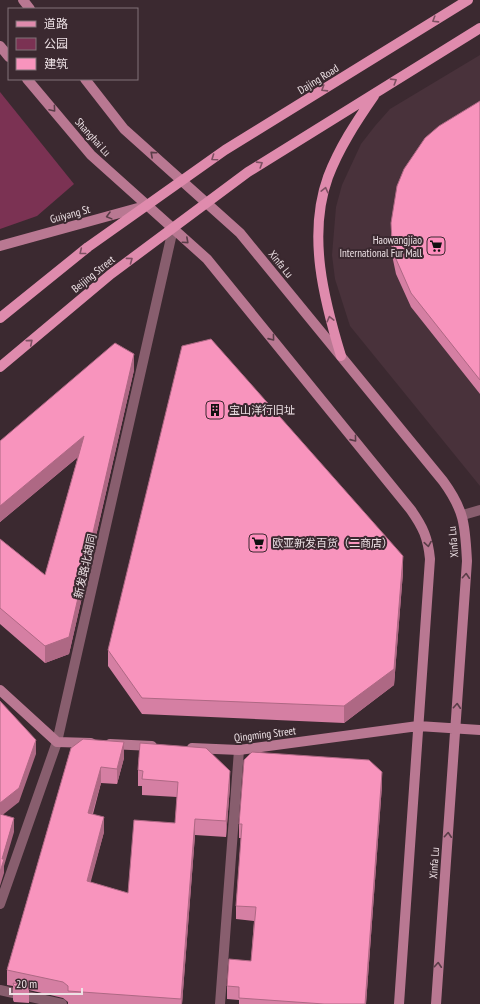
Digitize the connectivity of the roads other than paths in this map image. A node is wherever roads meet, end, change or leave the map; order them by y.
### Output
1 (23, 0) edge
2 (468, 0) edge
3 (29, 8) edge
4 (480, 28) edge
5 (0, 46) edge
6 (8, 56) edge
7 (28, 80) edge
8 (86, 80) edge
9 (377, 92) junction
10 (182, 181) junction
11 (206, 204) junction
12 (147, 206) junction
13 (173, 229) junction
14 (0, 246) edge
15 (0, 318) edge
16 (341, 356) junction
17 (0, 367) edge
18 (480, 510) edge
19 (463, 515) junction
20 (0, 690) edge
21 (418, 726) junction
22 (455, 728) junction
23 (480, 730) edge
24 (57, 742) junction
25 (160, 746) edge
26 (184, 748) edge
27 (239, 750) junction
28 (0, 904) edge
29 (0, 990) edge
30 (62, 1004) edge
31 (220, 1004) edge
32 (399, 1004) edge
33 (436, 1004) edge

1 - 3 main road
2 -> 10 main road, Dajing Road
9 -> 4 main road
5 - 6 main road
7 -> 12 main road, Shanghai Lu
10 -> 8 main road
11 -> 9 main road
16 -> 9 main road
10 - 11 main road, Xinfa Lu
10 - 12 main road
11 - 13 main road, Beijing Street
11 - 16 main road, Xinfa Lu
12 - 13 main road
12 -> 14 main road, Guiyang St
12 -> 15 main road
17 -> 13 main road, Beijing Street
13 -> 21 main road
13 - 24 street, 新发路北胡同
16 - 19 main road, Xinfa Lu
18 - 19 street
22 -> 19 main road, Xinfa Lu
20 - 24 main road
21 - 22 main road, Qingming Street
21 - 27 main road, Qingming Street
21 - 32 main road
22 - 23 main road, Qingming Street
33 -> 22 main road, Xinfa Lu
24 - 25 main road
24 - 28 street, 新发路北胡同
26 - 27 main road, Qingming Street
27 - 31 street
29 - 30 street

